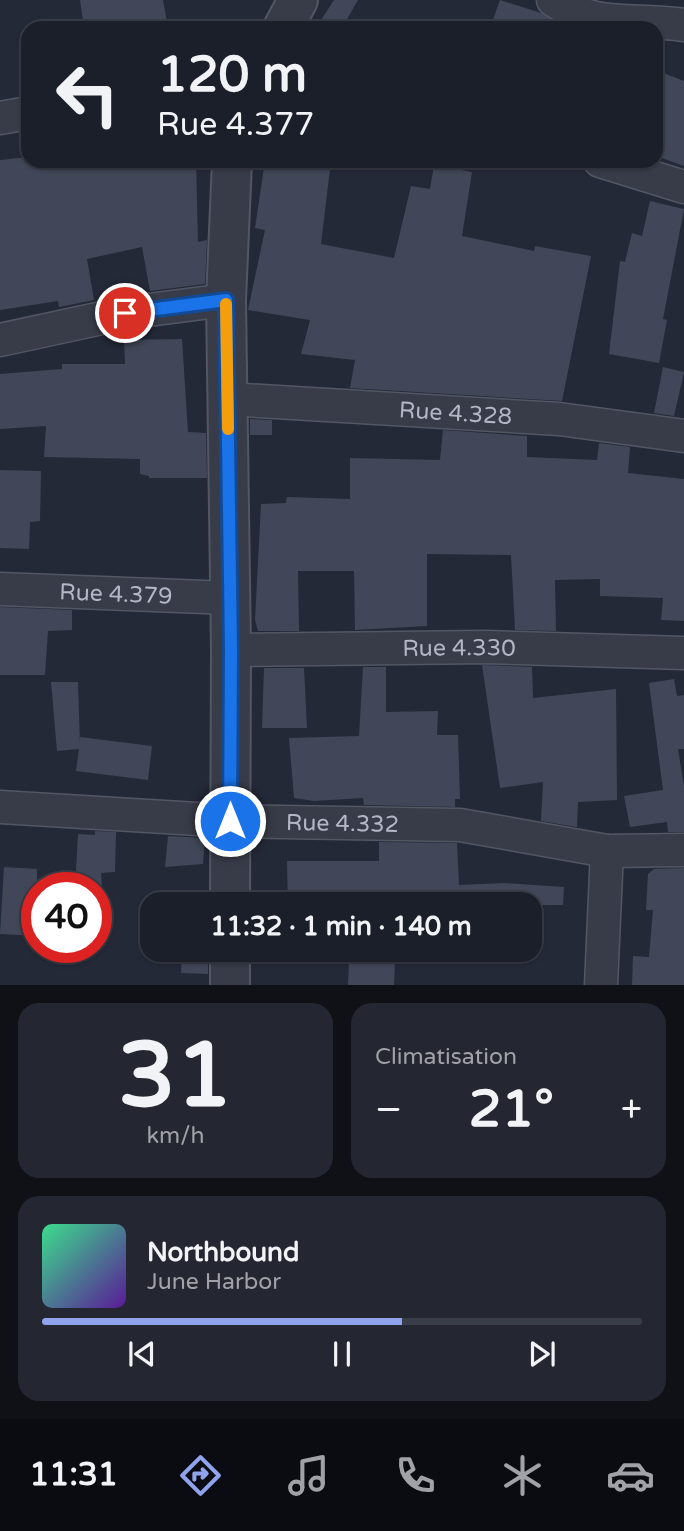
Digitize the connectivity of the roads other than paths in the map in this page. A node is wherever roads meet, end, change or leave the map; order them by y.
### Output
1 (553, 0) edge
2 (609, 21) edge
3 (663, 23) edge
4 (683, 23) edge
5 (21, 114) edge
6 (0, 118) edge
7 (232, 168) edge
8 (623, 168) edge
9 (684, 187) edge
10 (226, 300) junction
11 (0, 340) edge
12 (227, 399) junction
13 (684, 436) edge
14 (0, 589) edge
15 (230, 598) junction
16 (231, 650) junction
17 (684, 653) edge
18 (0, 807) edge
19 (230, 821) junction
20 (684, 850) edge
21 (607, 851) junction
22 (230, 892) edge
23 (230, 962) edge
24 (230, 985) edge
25 (601, 985) edge

1 - 2 street
3 - 4 street
5 - 6 street
7 - 10 street
8 - 9 street
10 - 11 street
10 - 12 street
12 - 13 street, Rue 4.328
12 - 15 street
14 - 15 street, Rue 4.379
15 - 16 street
16 - 17 street, Rue 4.330
16 - 19 street
18 - 19 street, Rue 4.332
19 - 21 street, Rue 4.332
19 - 22 street
20 - 21 street, Rue 4.332
21 - 25 street
23 - 24 street

